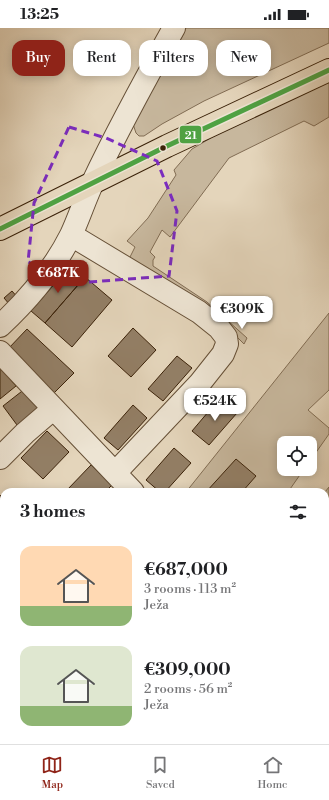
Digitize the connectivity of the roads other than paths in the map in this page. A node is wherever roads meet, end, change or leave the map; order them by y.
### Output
1 (174, 28) edge
2 (329, 70) edge
3 (93, 181) junction
4 (0, 229) edge
5 (71, 235) junction
6 (0, 326) edge
7 (0, 352) edge
8 (53, 409) junction
9 (0, 458) edge
10 (124, 485) edge

1 - 3 street
2 - 3 main road
3 - 4 main road
3 - 5 street
5 - 6 street
5 - 10 street
7 - 8 street
8 - 9 street
8 - 10 street

